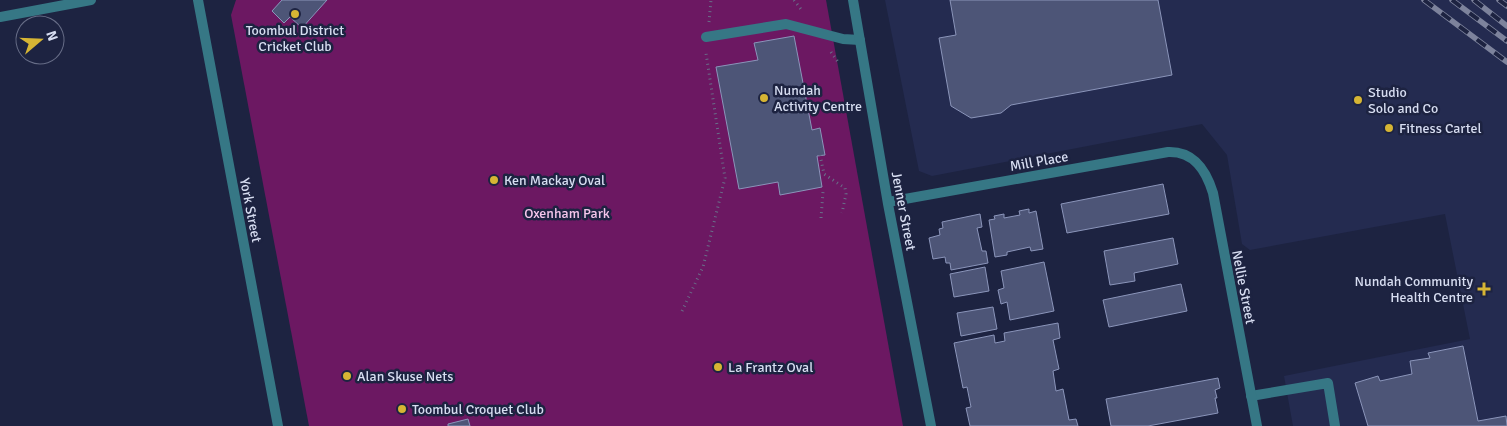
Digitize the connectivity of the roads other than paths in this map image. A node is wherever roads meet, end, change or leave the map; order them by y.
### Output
1 (91, 0) edge
2 (198, 0) edge
3 (853, 0) edge
4 (0, 17) edge
5 (706, 38) road end
6 (860, 40) junction
7 (1193, 158) joint
8 (888, 202) junction
9 (1251, 396) junction
10 (278, 426) edge
11 (931, 426) edge
12 (1257, 426) edge
13 (1336, 426) edge

1 - 4 street
2 - 10 street, York Street
3 - 6 street, Jenner Street
5 - 6 street
6 - 8 street, Jenner Street
7 - 8 street, Mill Place
7 - 9 street, Nellie Street
8 - 11 street, Jenner Street
9 - 12 street, Nellie Street
9 - 13 street

